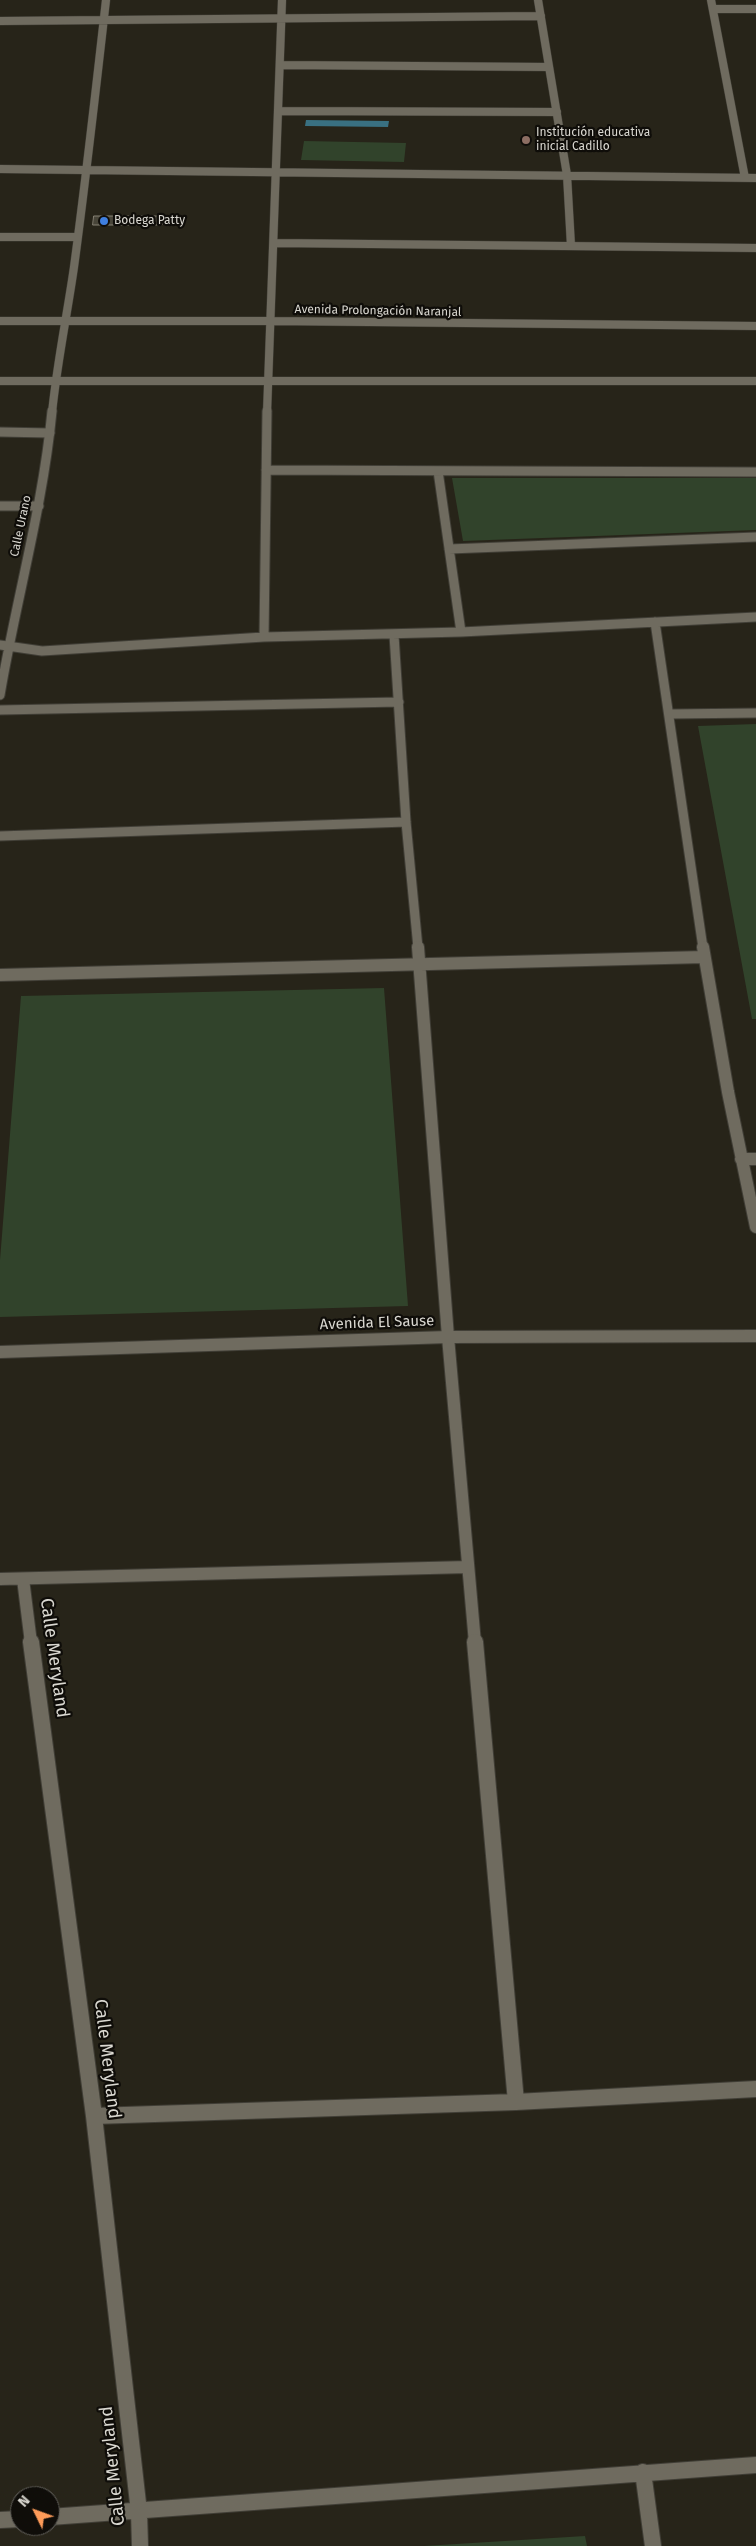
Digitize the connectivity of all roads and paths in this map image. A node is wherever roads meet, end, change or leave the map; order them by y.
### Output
1 (106, 0) edge
2 (282, 0) edge
3 (538, 0) edge
4 (711, 0) edge
5 (756, 8) edge
6 (713, 9) junction
7 (541, 16) junction
8 (282, 19) junction
9 (105, 20) junction
10 (0, 21) edge
11 (280, 65) junction
12 (549, 67) junction
13 (278, 111) junction
14 (557, 112) junction
15 (0, 169) edge
16 (87, 170) junction
17 (276, 172) junction
18 (567, 176) junction
19 (745, 178) junction
20 (756, 178) edge
21 (0, 237) edge
22 (78, 237) junction
23 (274, 243) junction
24 (571, 246) junction
25 (756, 248) edge
26 (66, 320) junction
27 (0, 321) edge
28 (272, 321) junction
29 (756, 326) edge
30 (0, 381) edge
31 (54, 381) junction
32 (267, 381) junction
33 (756, 381) edge
34 (0, 432) edge
35 (50, 433) junction
36 (266, 470) junction
37 (438, 471) junction
38 (756, 472) edge
39 (0, 506) edge
40 (39, 506) junction
41 (756, 537) edge
42 (449, 549) junction
43 (756, 617) edge
44 (655, 622) junction
45 (461, 632) junction
46 (394, 635) junction
47 (264, 637) junction
48 (4, 646) edge
49 (0, 695) edge
50 (399, 702) junction
51 (0, 710) edge
52 (756, 713) edge
53 (671, 714) junction
54 (406, 822) junction
55 (0, 836) edge
56 (704, 956) junction
57 (420, 966) junction
58 (0, 974) edge
59 (741, 1159) junction
60 (756, 1159) edge
61 (756, 1227) edge
62 (756, 1336) edge
63 (448, 1337) junction
64 (0, 1352) edge
65 (468, 1567) junction
66 (0, 1579) edge
67 (23, 1579) junction
68 (756, 2089) edge
69 (516, 2102) junction
70 (94, 2116) junction
71 (756, 2465) edge
72 (643, 2472) junction
73 (139, 2512) junction
74 (60, 2516) edge
75 (140, 2546) edge
76 (653, 2546) edge

1 - 9 street, Calle Urano
2 - 8 street
3 - 7 street
4 - 6 street
5 - 6 street
6 - 19 street
7 - 8 street
7 - 12 street
8 - 9 street
8 - 11 street
9 - 10 street
9 - 16 street, Calle Urano
11 - 12 street
11 - 13 street
12 - 14 street
13 - 14 street
13 - 17 street
14 - 18 street
15 - 16 street
16 - 17 street
16 - 22 street, Calle Urano
17 - 18 street
17 - 23 street
18 - 19 street
18 - 24 street
19 - 20 street
21 - 22 street
22 - 26 street, Calle Urano
23 - 24 street
23 - 28 street
24 - 25 street
26 - 27 street, Avenida Prolongación Naranjal
26 - 28 street, Avenida Prolongación Naranjal
26 - 31 street, Calle Urano
28 - 29 street, Avenida Prolongación Naranjal
28 - 32 street
30 - 31 street
31 - 32 street
31 - 35 street, Calle Urano
32 - 33 street
32 - 36 street
34 - 35 street
35 - 40 street, Calle Urano
36 - 37 street
36 - 47 street
37 - 38 street
37 - 42 street
39 - 40 street
40 - 48 street, Calle Urano
41 - 42 street
42 - 45 street
43 - 44 street
44 - 45 street
44 - 53 street
45 - 46 street
46 - 47 street
46 - 50 street
47 - 48 street
48 - 49 street, Calle Urano
50 - 51 street
50 - 54 street
52 - 53 street
53 - 56 street
54 - 55 street
54 - 57 street
56 - 57 street
56 - 59 street
57 - 58 street
57 - 63 street
59 - 60 street
59 - 61 street
62 - 63 street, Avenida El Sause
63 - 64 street, Avenida El Sause
63 - 65 street
65 - 67 street
65 - 69 street
66 - 67 street
67 - 70 street, Calle Meryland
68 - 69 street
69 - 70 street
70 - 73 street, Calle Meryland
71 - 72 street
72 - 73 street
72 - 76 street
73 - 74 street
73 - 75 street, Calle Meryland

